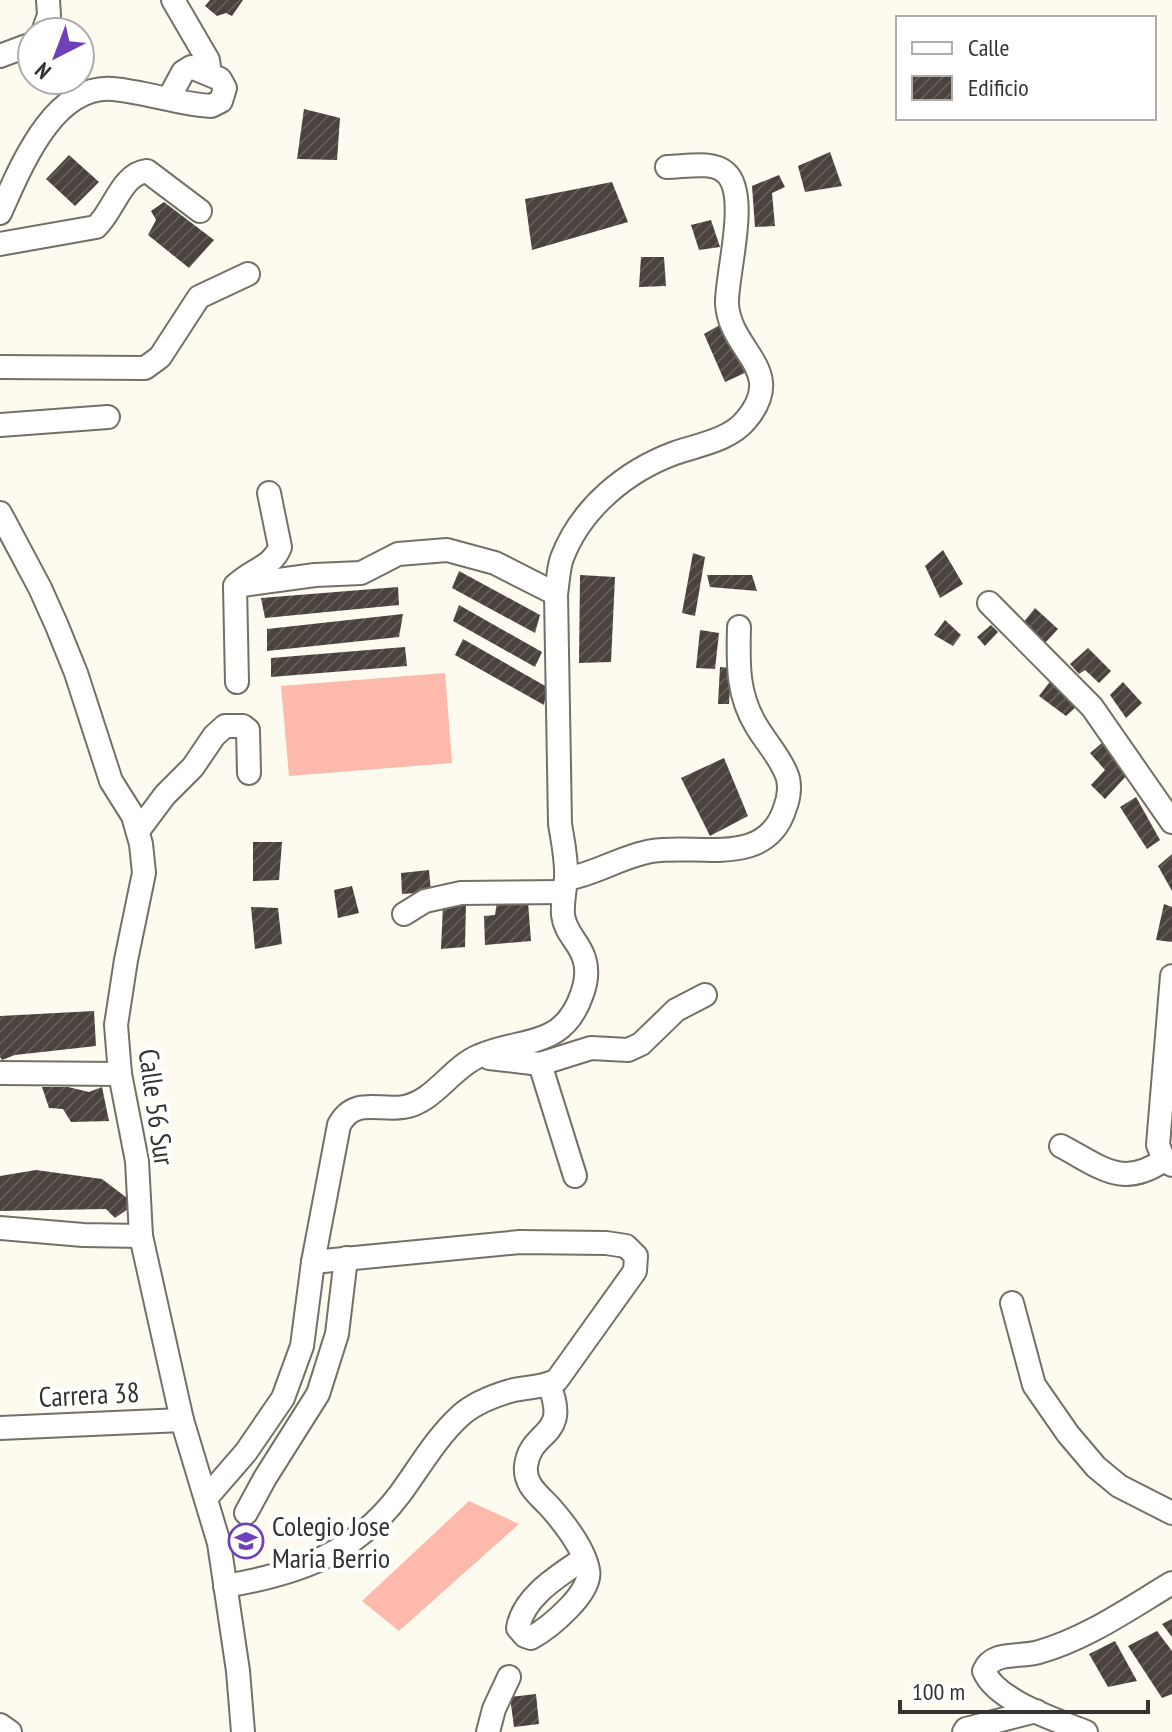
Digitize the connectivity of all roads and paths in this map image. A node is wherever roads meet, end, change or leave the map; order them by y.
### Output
1 (173, 0) edge
2 (210, 74) junction
3 (169, 98) junction
4 (667, 167) dead end
5 (200, 211) dead end
6 (0, 213) edge
7 (0, 244) edge
8 (248, 274) dead end
9 (0, 367) edge
10 (108, 417) dead end
11 (0, 425) edge
12 (269, 493) dead end
13 (0, 513) edge
14 (235, 586) junction
15 (556, 594) junction
16 (989, 603) dead end
17 (739, 627) dead end
18 (237, 682) dead end
19 (249, 773) dead end
20 (1172, 822) edge
21 (138, 831) junction
22 (565, 885) junction
23 (404, 914) dead end
24 (1172, 976) edge
25 (705, 995) dead end
26 (476, 1057) junction
27 (540, 1064) junction
28 (0, 1073) edge
29 (120, 1074) junction
30 (1061, 1146) dead end
31 (1168, 1163) edge
32 (575, 1176) dead end
33 (0, 1228) edge
34 (141, 1236) junction
35 (346, 1258) junction
36 (313, 1262) junction
37 (1012, 1303) dead end
38 (549, 1385) junction
39 (182, 1420) junction
40 (0, 1428) edge
41 (207, 1497) junction
42 (246, 1513) dead end
43 (1172, 1513) edge
44 (583, 1559) dead end
45 (1172, 1583) edge
46 (225, 1586) junction
47 (509, 1677) dead end
48 (1036, 1711) junction
49 (0, 1725) edge
50 (10, 1732) edge
51 (243, 1732) edge
52 (488, 1732) edge
53 (964, 1732) edge
54 (1086, 1732) edge

1 - 2 street
2 - 3 street
2 - 3 street
3 - 6 street
4 - 15 street
5 - 7 street
8 - 9 street
10 - 11 street
12 - 14 street
13 - 21 street, Calle 56 Sur
14 - 15 street
14 - 18 street
15 - 22 street
16 - 20 street
17 - 22 street
19 - 21 street
21 - 29 street, Calle 56 Sur
22 - 23 street
22 - 26 street
24 - 31 street
25 - 27 street
26 - 27 street
26 - 36 street
27 - 32 street
28 - 29 street
29 - 34 street, Calle 56 Sur
30 - 31 street
33 - 34 street
34 - 39 street, Calle 56 Sur
35 - 36 street
35 - 38 street
35 - 42 street
36 - 41 street
37 - 43 street
38 - 44 street
38 - 46 street
39 - 40 street, Carrera 38
39 - 41 street, Calle 56 Sur
41 - 46 street, Calle 56 Sur
45 - 48 street
46 - 51 street, Calle 56 Sur
47 - 52 street
48 - 53 street
48 - 54 street
49 - 50 street

